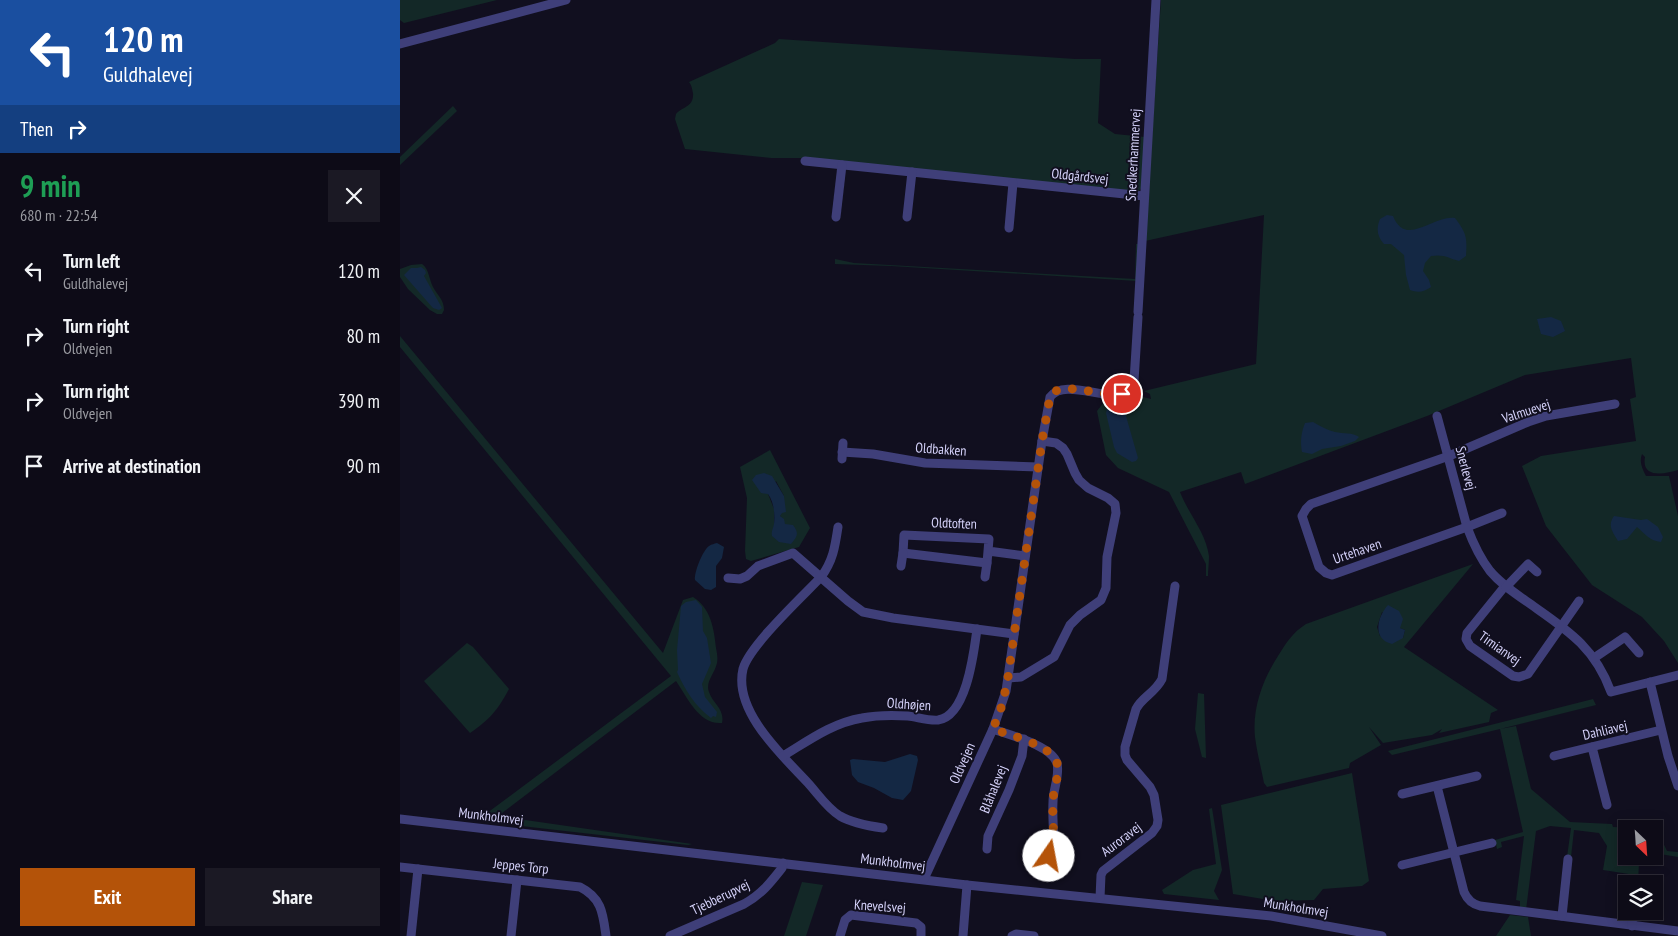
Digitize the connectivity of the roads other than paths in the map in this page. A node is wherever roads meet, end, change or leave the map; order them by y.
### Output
1 (566, 0) edge
2 (1156, 0) edge
3 (400, 44) edge
4 (805, 161) dead end
5 (842, 165) junction
6 (912, 172) junction
7 (1012, 183) junction
8 (1144, 196) junction
9 (836, 216) dead end
10 (907, 217) dead end
11 (1009, 228) dead end
12 (1135, 376) joint
13 (1615, 404) dead end
14 (1438, 416) dead end
15 (1042, 441) junction
16 (842, 451) dead end
17 (1449, 456) junction
18 (1038, 467) junction
19 (1502, 513) dead end
20 (905, 525) dead end
21 (838, 527) dead end
22 (1467, 527) junction
23 (904, 535) junction
24 (903, 552) junction
25 (988, 552) junction
26 (1025, 556) junction
27 (986, 563) junction
28 (901, 566) dead end
29 (1537, 572) dead end
30 (821, 577) junction
31 (985, 577) dead end
32 (728, 578) dead end
33 (1175, 586) dead end
34 (1506, 587) junction
35 (1579, 601) dead end
36 (1562, 626) junction
37 (977, 629) junction
38 (1014, 634) junction
39 (1639, 653) dead end
40 (1594, 658) junction
41 (1678, 676) edge
42 (1008, 678) junction
43 (1650, 682) junction
44 (993, 729) junction
45 (1662, 730) junction
46 (1024, 739) junction
47 (1592, 747) junction
48 (783, 756) junction
49 (1554, 756) dead end
50 (1477, 776) dead end
51 (1437, 786) junction
52 (1678, 786) edge
53 (1402, 794) dead end
54 (1606, 805) dead end
55 (400, 819) edge
56 (883, 828) dead end
57 (1492, 843) dead end
58 (987, 849) dead end
59 (1453, 853) junction
60 (1053, 856) dead end
61 (1568, 859) dead end
62 (783, 863) junction
63 (1402, 865) dead end
64 (400, 867) edge
65 (418, 869) junction
66 (924, 879) junction
67 (517, 880) junction
68 (967, 885) junction
69 (1100, 898) junction
70 (1562, 916) junction
71 (1632, 920) edge
72 (1632, 926) junction
73 (1678, 931) edge
74 (686, 933) edge
75 (1353, 933) edge
76 (411, 936) edge
77 (511, 936) edge
78 (606, 936) edge
79 (670, 936) edge
80 (840, 936) edge
81 (921, 936) edge
82 (963, 936) edge
83 (1012, 936) edge
84 (1034, 936) edge
85 (1382, 936) edge

1 - 3 street
2 - 8 street, Snedkerhammervej
4 - 5 street, Oldgårdsvej
5 - 6 street, Oldgårdsvej
5 - 9 street
6 - 7 street, Oldgårdsvej
6 - 10 street
7 - 8 street, Oldgårdsvej
7 - 11 street
8 - 12 street, Snedkerhammervej
12 - 15 street, Oldvejen
13 - 17 street, Valmuevej
14 - 17 street, Snerlevej
15 - 18 street, Oldvejen
15 - 42 street
16 - 18 street, Oldbakken
17 - 22 street, Snerlevej
17 - 22 street, Urtehaven
18 - 26 street, Oldvejen
19 - 22 street
20 - 23 street
21 - 30 street
22 - 34 street, Snerlevej
23 - 24 street
23 - 25 street, Oldtoften
24 - 27 street
24 - 28 street
25 - 26 street
25 - 27 street
26 - 38 street, Oldvejen
27 - 31 street
29 - 34 street
30 - 32 street
30 - 37 street
30 - 48 street
33 - 69 street, Auroravej
34 - 36 street, Snerlevej
34 - 36 street, Timianvej
35 - 36 street
36 - 40 street, Snerlevej
37 - 38 street
37 - 48 street, Oldhøjen
38 - 42 street, Oldvejen
39 - 40 street
40 - 43 street, Snerlevej
41 - 43 street
42 - 44 street, Oldvejen
43 - 45 street
44 - 46 street
44 - 66 street, Oldvejen
45 - 47 street, Dahliavej
45 - 52 street
46 - 58 street, Blåhalevej
46 - 60 street
47 - 49 street, Dahliavej
47 - 54 street
48 - 56 street
50 - 51 street
51 - 53 street
51 - 59 street
55 - 62 street, Munkholmvej
57 - 59 street
59 - 63 street
59 - 70 street
61 - 70 street
62 - 66 street, Munkholmvej
62 - 74 street, Tjebberupvej
64 - 65 street, Jeppes Torp
65 - 67 street, Jeppes Torp
65 - 76 street
66 - 68 street, Munkholmvej
67 - 77 street
67 - 78 street, Jeppes Torp
68 - 69 street, Munkholmvej
68 - 82 street
69 - 75 street, Munkholmvej
70 - 72 street
71 - 72 street
72 - 73 street
74 - 79 street, Tjebberupvej
75 - 85 street, Munkholmvej
80 - 81 street, Knevelsvej
83 - 84 street

